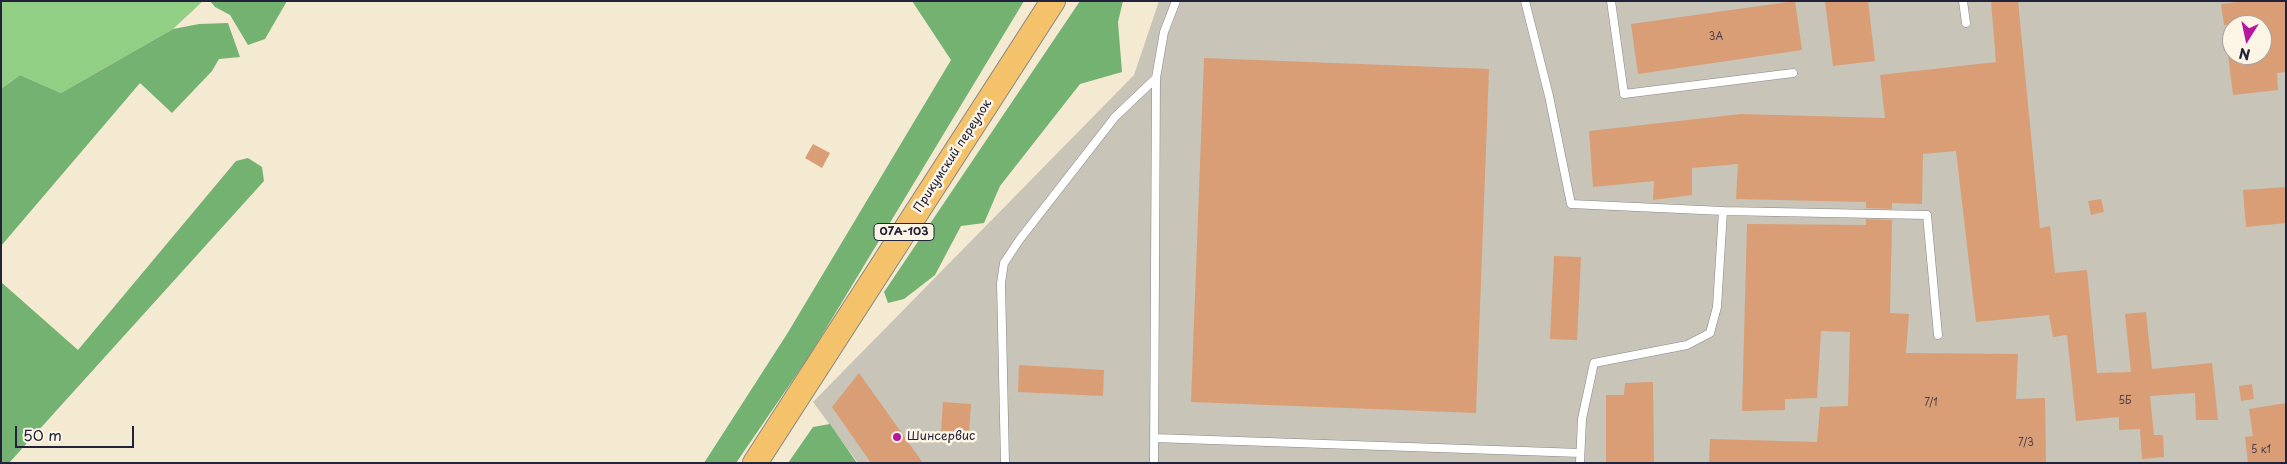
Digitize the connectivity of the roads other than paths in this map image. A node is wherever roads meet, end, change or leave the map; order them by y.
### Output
1 (1053, 1) edge
2 (1176, 1) edge
3 (1525, 1) edge
4 (1615, 1) edge
5 (1963, 1) edge
6 (1611, 2) edge
7 (1966, 23) dead end
8 (1793, 73) dead end
9 (1156, 78) junction
10 (1722, 211) junction
11 (1938, 336) dead end
12 (1154, 438) junction
13 (1580, 454) junction
14 (755, 463) edge
15 (1005, 463) edge
16 (1154, 463) edge
17 (1580, 463) edge

1 - 14 main road, Прикумский переулок / 07А-103
2 - 9 lane
3 - 10 lane
4 - 6 lane
5 - 7 lane
6 - 8 lane
9 - 12 lane
9 - 15 lane
10 - 11 lane
10 - 13 lane
12 - 13 lane
12 - 16 lane
13 - 17 lane

